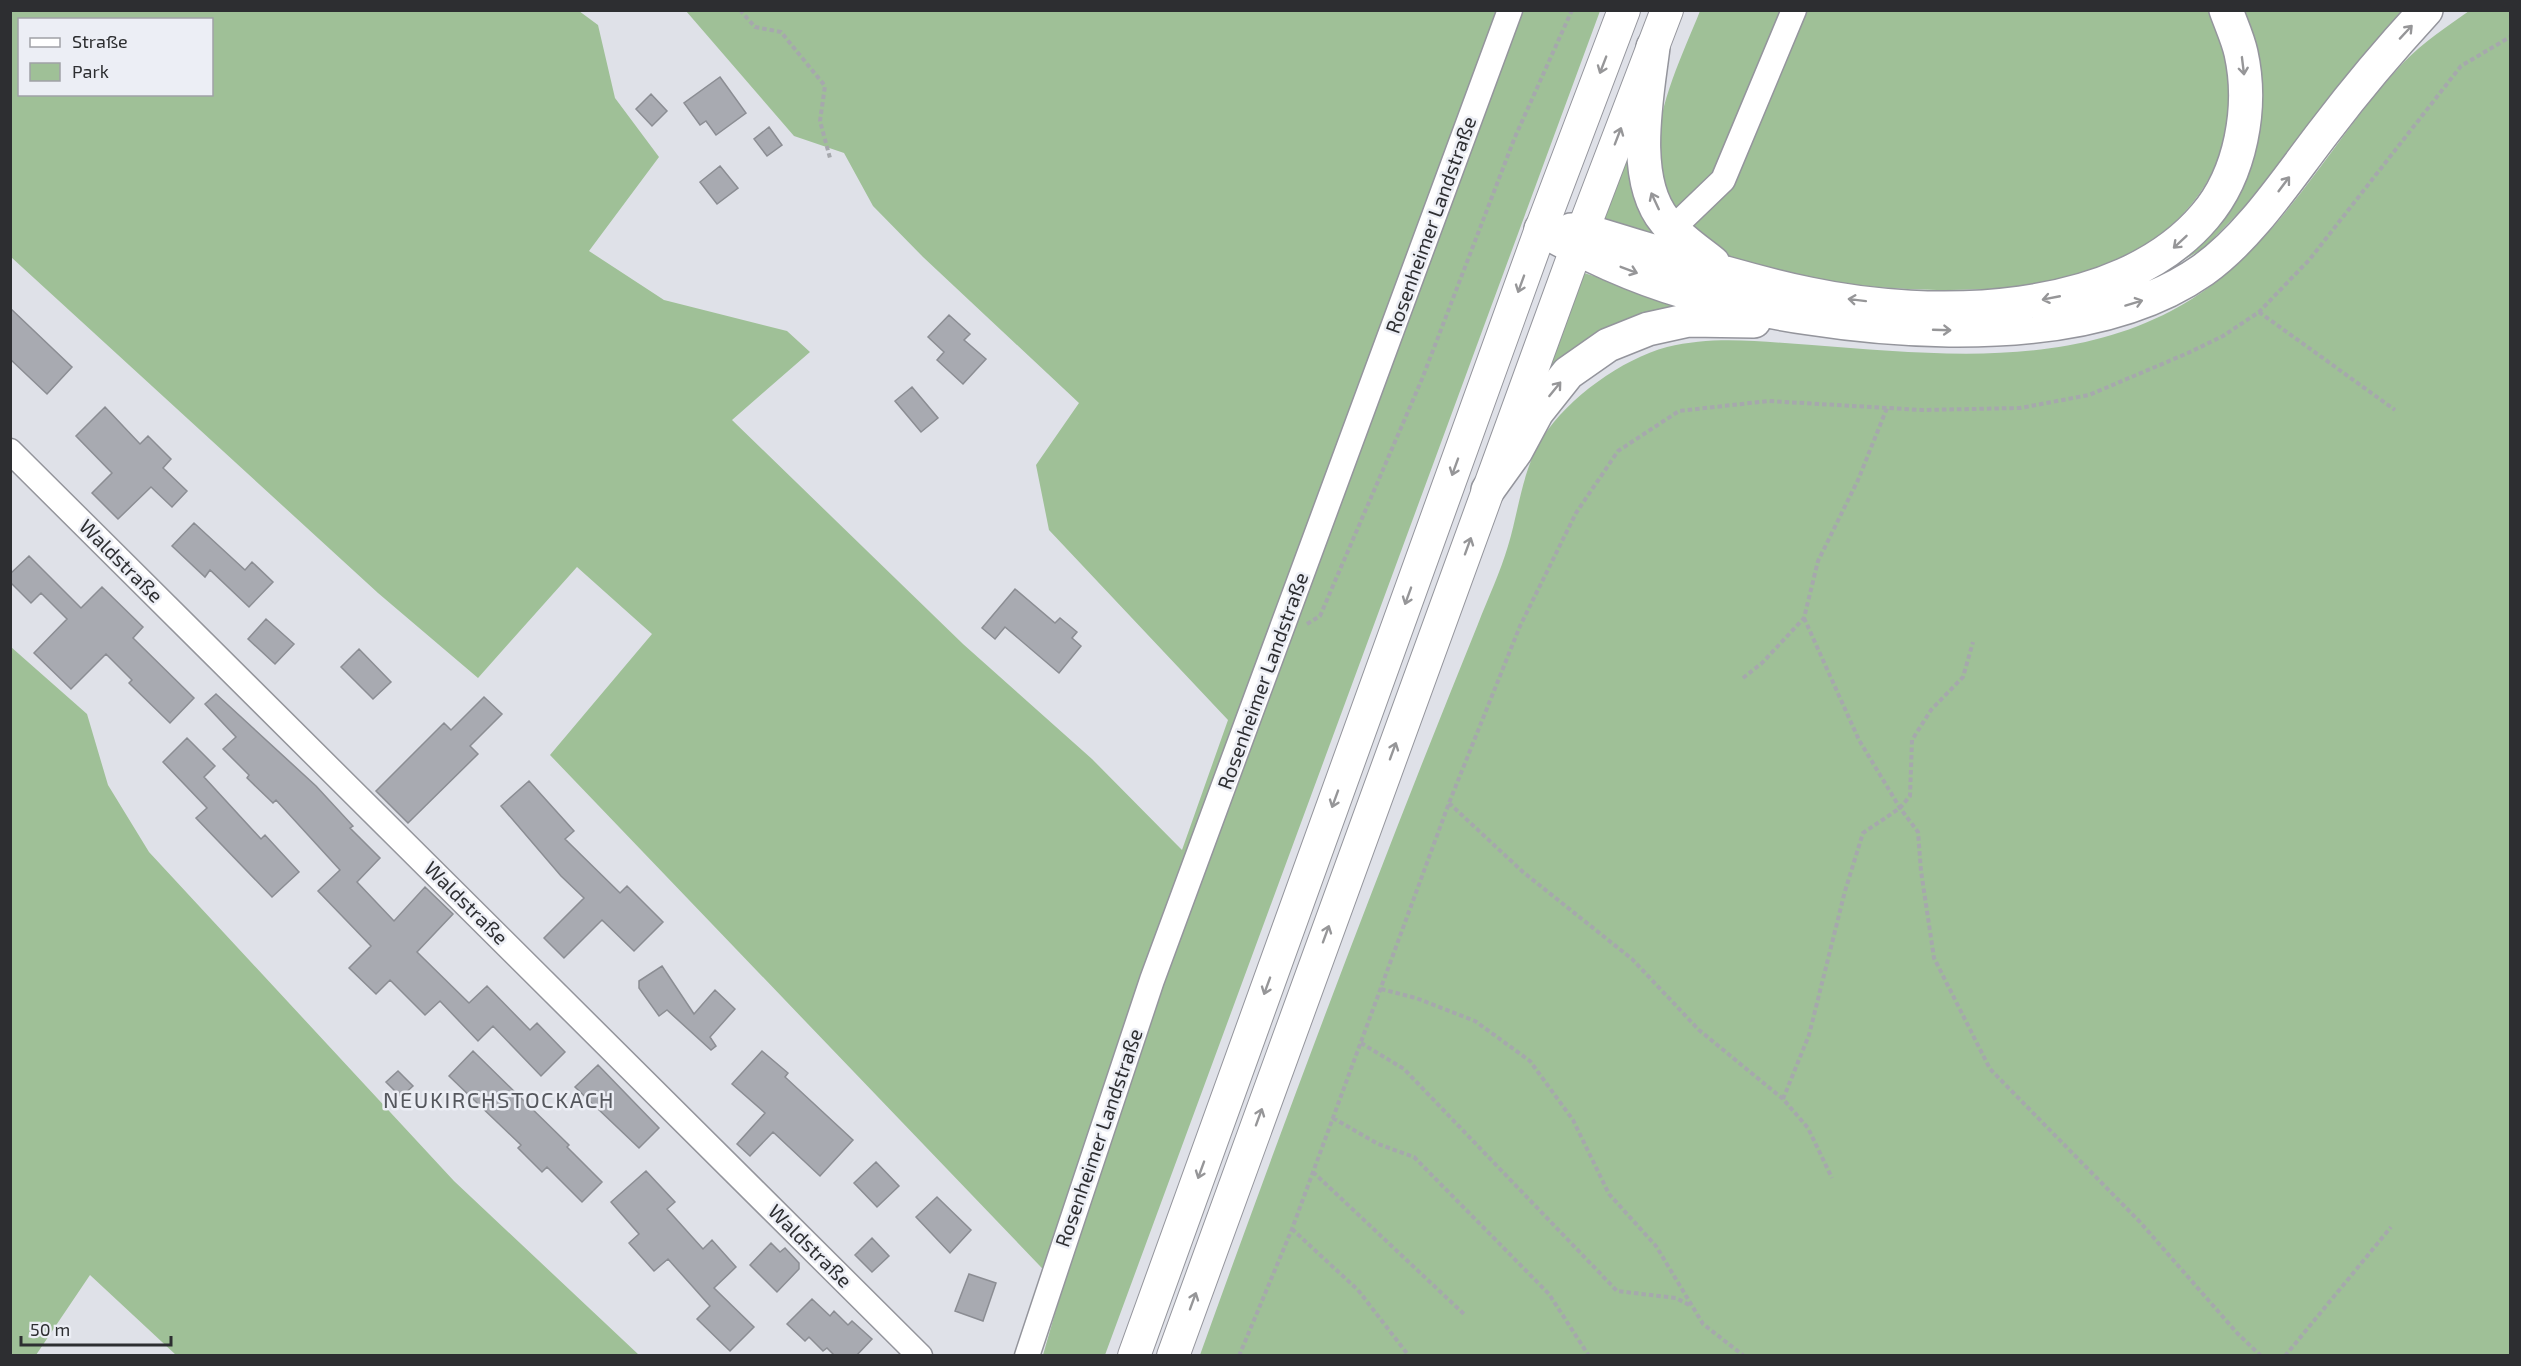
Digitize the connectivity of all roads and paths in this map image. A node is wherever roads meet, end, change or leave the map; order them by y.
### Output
1 (740, 10) edge
2 (1510, 10) edge
3 (1572, 10) edge
4 (1624, 10) edge
5 (1667, 10) edge
6 (1794, 10) edge
7 (2226, 10) edge
8 (2427, 10) edge
9 (2511, 37) edge
10 (1653, 47) junction
11 (830, 158) dead end
12 (1541, 228) junction
13 (1672, 229) junction
14 (1579, 240) junction
15 (1724, 272) junction
16 (2259, 312) junction
17 (1808, 318) junction
18 (1887, 408) junction
19 (2395, 410) dead end
20 (10, 452) edge
21 (1488, 490) junction
22 (1804, 618) junction
23 (1973, 642) dead end
24 (1278, 643) junction
25 (1743, 678) dead end
26 (1449, 803) junction
27 (1900, 808) junction
28 (1381, 989) junction
29 (1360, 1043) junction
30 (1783, 1099) junction
31 (1333, 1118) junction
32 (1313, 1173) junction
33 (1832, 1178) dead end
34 (2391, 1227) dead end
35 (1292, 1229) junction
36 (1693, 1306) junction
37 (1465, 1315) dead end
38 (920, 1356) edge
39 (1027, 1356) edge
40 (1134, 1356) edge
41 (1173, 1356) edge
42 (1239, 1356) edge
43 (1408, 1356) edge
44 (1589, 1356) edge
45 (1744, 1356) edge
46 (2261, 1356) edge
47 (2285, 1356) edge

1 - 11 path
2 - 24 street, Rosenheimer Landstraße
3 - 24 path
4 -> 12 main road
5 - 10 main road
6 - 13 street
7 -> 15 highway
17 -> 8 highway
9 - 16 path
13 -> 10 highway
14 -> 10 main road
12 - 14 highway
12 -> 40 main road
13 - 15 highway
14 - 15 highway
14 -> 17 highway
14 - 21 main road
16 - 18 path
16 - 19 path
21 -> 17 highway
18 - 22 path
18 - 26 path
20 - 38 street, Waldstraße
41 -> 21 main road
22 - 25 path
22 - 27 path
23 - 27 path
24 - 39 street, Rosenheimer Landstraße
26 - 28 path
26 - 30 path
27 - 30 path
27 - 46 path
28 - 29 path
28 - 36 path
29 - 31 path
29 - 36 path
30 - 33 path
31 - 32 path
31 - 44 path
32 - 35 path
32 - 37 path
34 - 47 path
35 - 42 path
35 - 43 path
36 - 45 path

